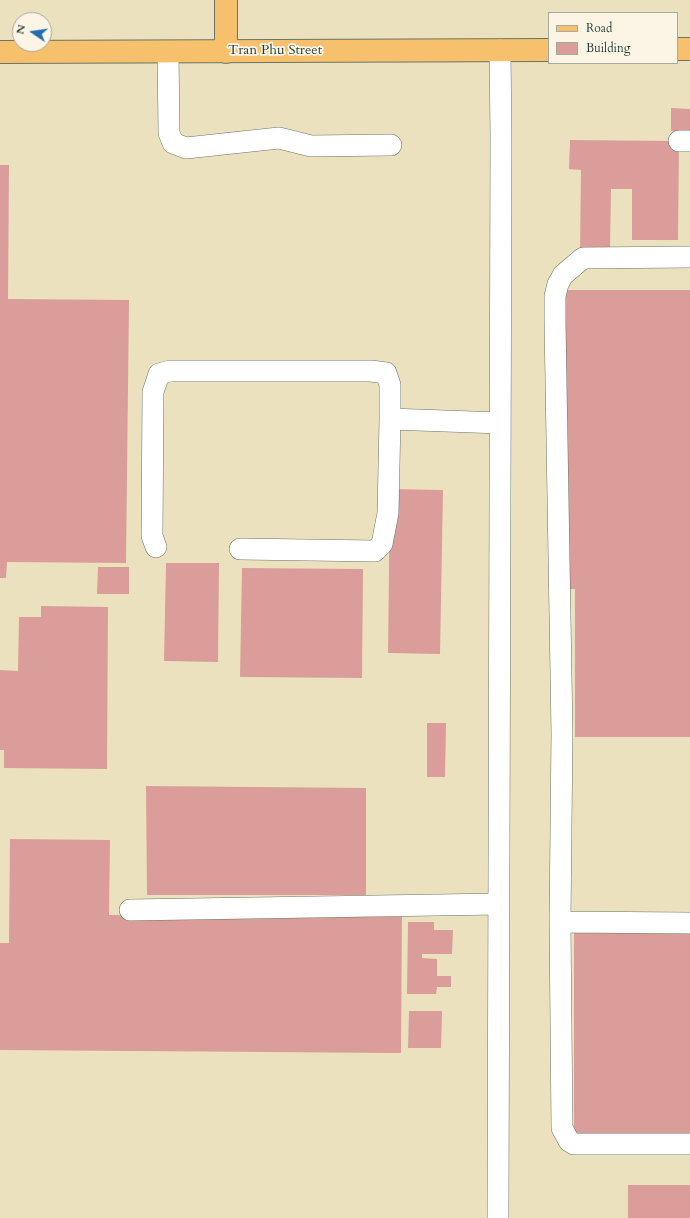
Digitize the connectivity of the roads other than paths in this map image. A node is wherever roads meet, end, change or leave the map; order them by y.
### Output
1 (226, 0) edge
2 (678, 49) edge
3 (690, 49) edge
4 (500, 50) junction
5 (548, 50) edge
6 (0, 52) edge
7 (168, 52) junction
8 (226, 52) junction
9 (391, 145) dead end
10 (690, 257) edge
11 (390, 419) junction
12 (500, 423) junction
13 (156, 547) dead end
14 (240, 549) dead end
15 (499, 904) junction
16 (130, 910) dead end
17 (560, 922) junction
18 (690, 923) edge
19 (690, 1144) edge
20 (498, 1218) edge

1 - 8 main road
2 - 3 main road
4 - 5 main road, Tran Phu Street
4 - 8 main road, Tran Phu Street
4 - 12 street
6 - 7 main road, Tran Phu Street
7 - 8 main road, Tran Phu Street
7 - 9 street
10 - 17 street
11 - 12 street
11 - 13 street
11 - 14 street
12 - 15 street
15 - 16 street
15 - 20 street
17 - 18 street
17 - 19 street

